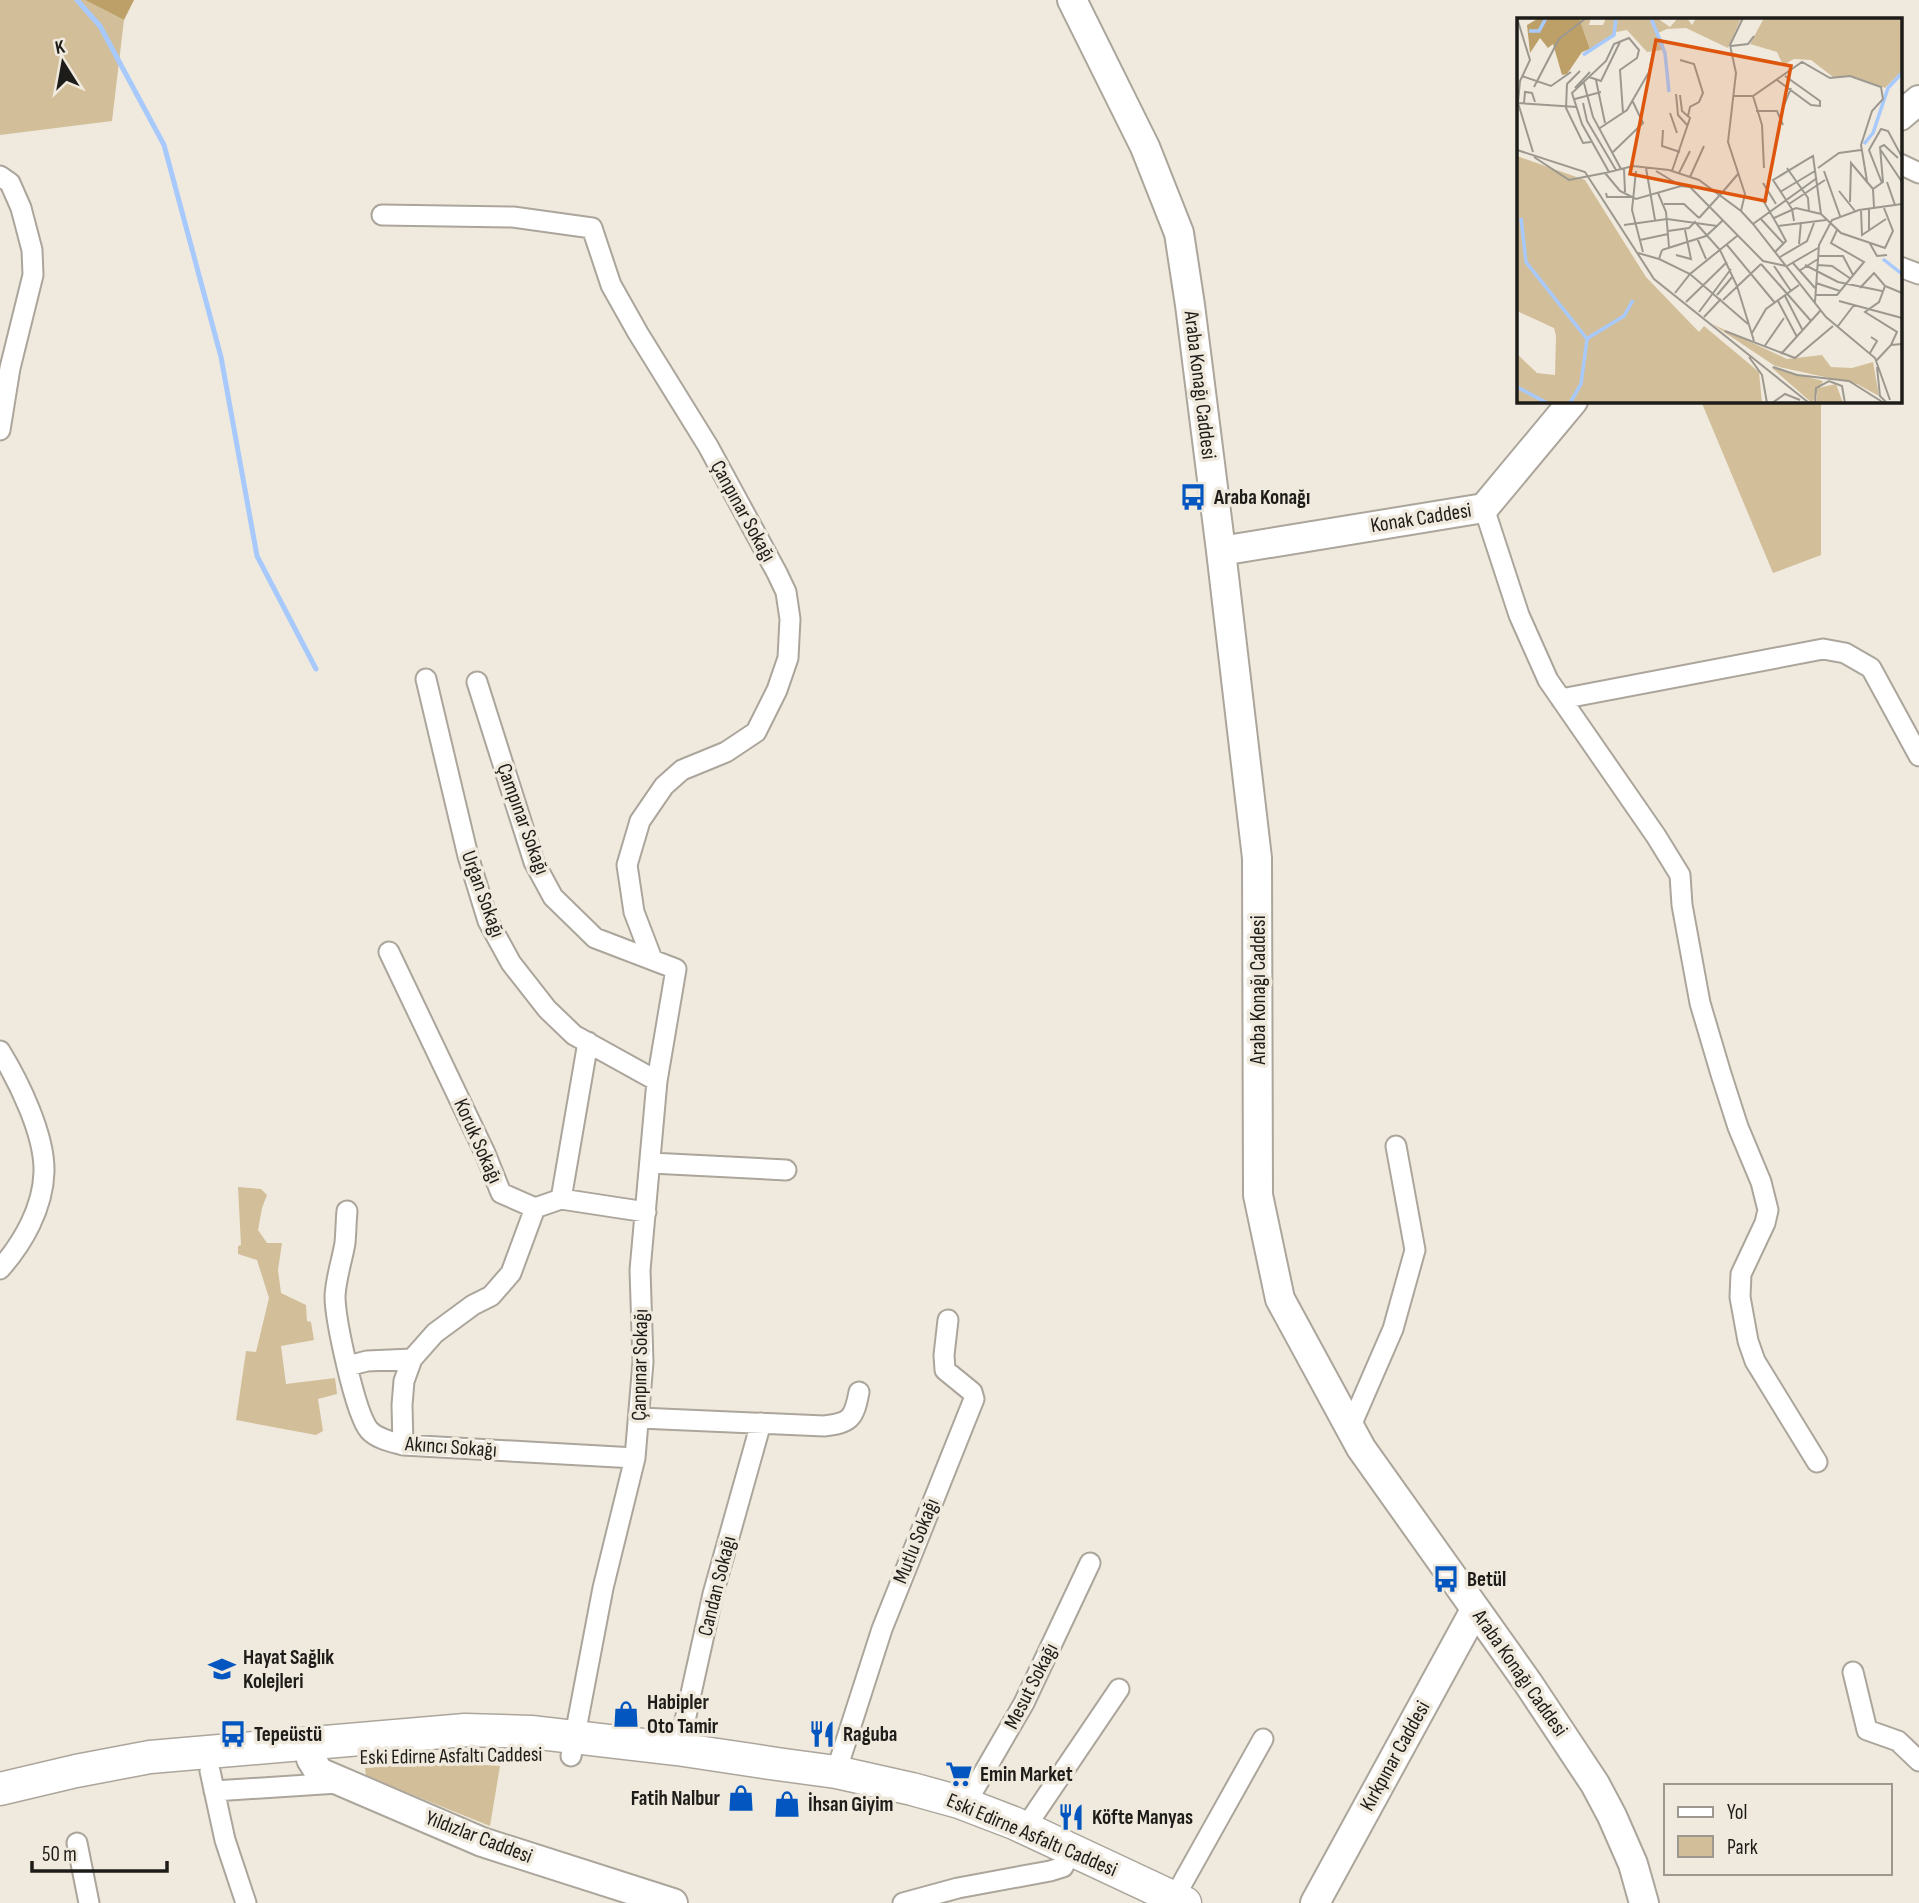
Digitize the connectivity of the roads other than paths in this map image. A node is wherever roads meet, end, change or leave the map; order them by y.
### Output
1 (1072, 0) edge
2 (1919, 100) edge
3 (1902, 114) edge
4 (1902, 165) edge
5 (1919, 173) edge
6 (0, 176) edge
7 (382, 215) dead end
8 (1902, 268) edge
9 (1919, 274) edge
10 (1572, 402) edge
11 (0, 430) edge
12 (1484, 508) junction
13 (1221, 551) junction
14 (426, 679) dead end
15 (477, 682) dead end
16 (1561, 699) junction
17 (1919, 756) edge
18 (389, 952) dead end
19 (652, 959) junction
20 (676, 969) joint
21 (588, 1042) junction
22 (0, 1051) edge
23 (657, 1081) junction
24 (1396, 1146) dead end
25 (650, 1163) junction
26 (786, 1170) dead end
27 (561, 1199) junction
28 (535, 1208) junction
29 (346, 1211) dead end
30 (646, 1212) junction
31 (0, 1269) edge
32 (948, 1320) dead end
33 (412, 1359) junction
34 (348, 1366) junction
35 (859, 1392) dead end
36 (640, 1418) junction
37 (761, 1423) junction
38 (1350, 1427) junction
39 (403, 1445) junction
40 (635, 1458) junction
41 (1817, 1462) dead end
42 (1090, 1563) dead end
43 (1475, 1610) junction
44 (1853, 1672) dead end
45 (1119, 1689) dead end
46 (1264, 1739) dead end
47 (573, 1747) junction
48 (677, 1749) junction
49 (311, 1751) junction
50 (1919, 1761) edge
51 (211, 1771) junction
52 (836, 1772) junction
53 (345, 1783) junction
54 (0, 1789) edge
55 (965, 1805) junction
56 (0, 1807) edge
57 (1025, 1828) junction
58 (77, 1843) dead end
59 (1068, 1858) junction
60 (1180, 1900) edge
61 (89, 1903) edge
62 (246, 1903) edge
63 (673, 1903) edge
64 (903, 1903) edge
65 (1135, 1903) edge
66 (1315, 1903) edge
67 (1644, 1903) edge

1 - 13 main road, Araba Konağı Caddesi
2 - 3 main road
4 - 5 street
6 - 11 street
7 - 19 street, Çanpınar Sokağı
8 - 9 street
10 - 12 main road, Konak Caddesi
12 - 13 main road, Konak Caddesi
12 - 16 street
13 - 38 main road, Araba Konağı Caddesi
14 - 21 street, Urgan Sokağı
15 - 19 street, Çampınar Sokağı
16 - 17 street
16 - 41 street
18 - 28 street, Koruk Sokağı
19 - 20 street, Çampınar Sokağı
20 - 23 street, Çanpınar Sokağı
21 - 23 street, Urgan Sokağı
21 - 27 street
22 - 31 street
23 - 25 street, Çanpınar Sokağı
24 - 38 street
25 - 26 street
25 - 30 street, Çanpınar Sokağı
27 - 28 street
27 - 30 street
28 - 33 street
29 - 34 street, Akıncı Sokağı
30 - 36 street, Çanpınar Sokağı
32 - 52 street, Mutlu Sokağı
33 - 34 street
33 - 39 street
34 - 39 street, Akıncı Sokağı
35 - 37 street
36 - 37 street
36 - 40 street, Çanpınar Sokağı
37 - 48 street, Candan Sokağı
38 - 43 main road, Araba Konağı Caddesi
39 - 40 street, Akıncı Sokağı
40 - 47 street, Çanpınar Sokağı
42 - 55 street, Mesut Sokağı
43 - 66 main road, Kırkpınar Caddesi
43 - 67 main road, Araba Konağı Caddesi
44 - 50 street
45 - 57 street
46 - 60 street
47 - 48 main road, Eski Edirne Asfaltı Caddesi
47 - 49 main road, Eski Edirne Asfaltı Caddesi
47 - 59 main road, Eski Edirne Asfaltı Caddesi
48 - 52 main road, Eski Edirne Asfaltı Caddesi
49 - 51 main road, Eski Edirne Asfaltı Caddesi
49 - 53 main road, Yıldızlar Caddesi
51 - 53 street
51 - 54 main road, Eski Edirne Asfaltı Caddesi
51 - 56 main road, Eski Edirne Asfaltı Caddesi
51 - 62 street
52 - 55 main road, Eski Edirne Asfaltı Caddesi
53 - 63 main road, Yıldızlar Caddesi
55 - 57 main road, Eski Edirne Asfaltı Caddesi
57 - 59 main road, Eski Edirne Asfaltı Caddesi
58 - 61 street
59 - 60 main road, Eski Edirne Asfaltı Caddesi
59 - 64 street
59 - 65 main road, Eski Edirne Asfaltı Caddesi

